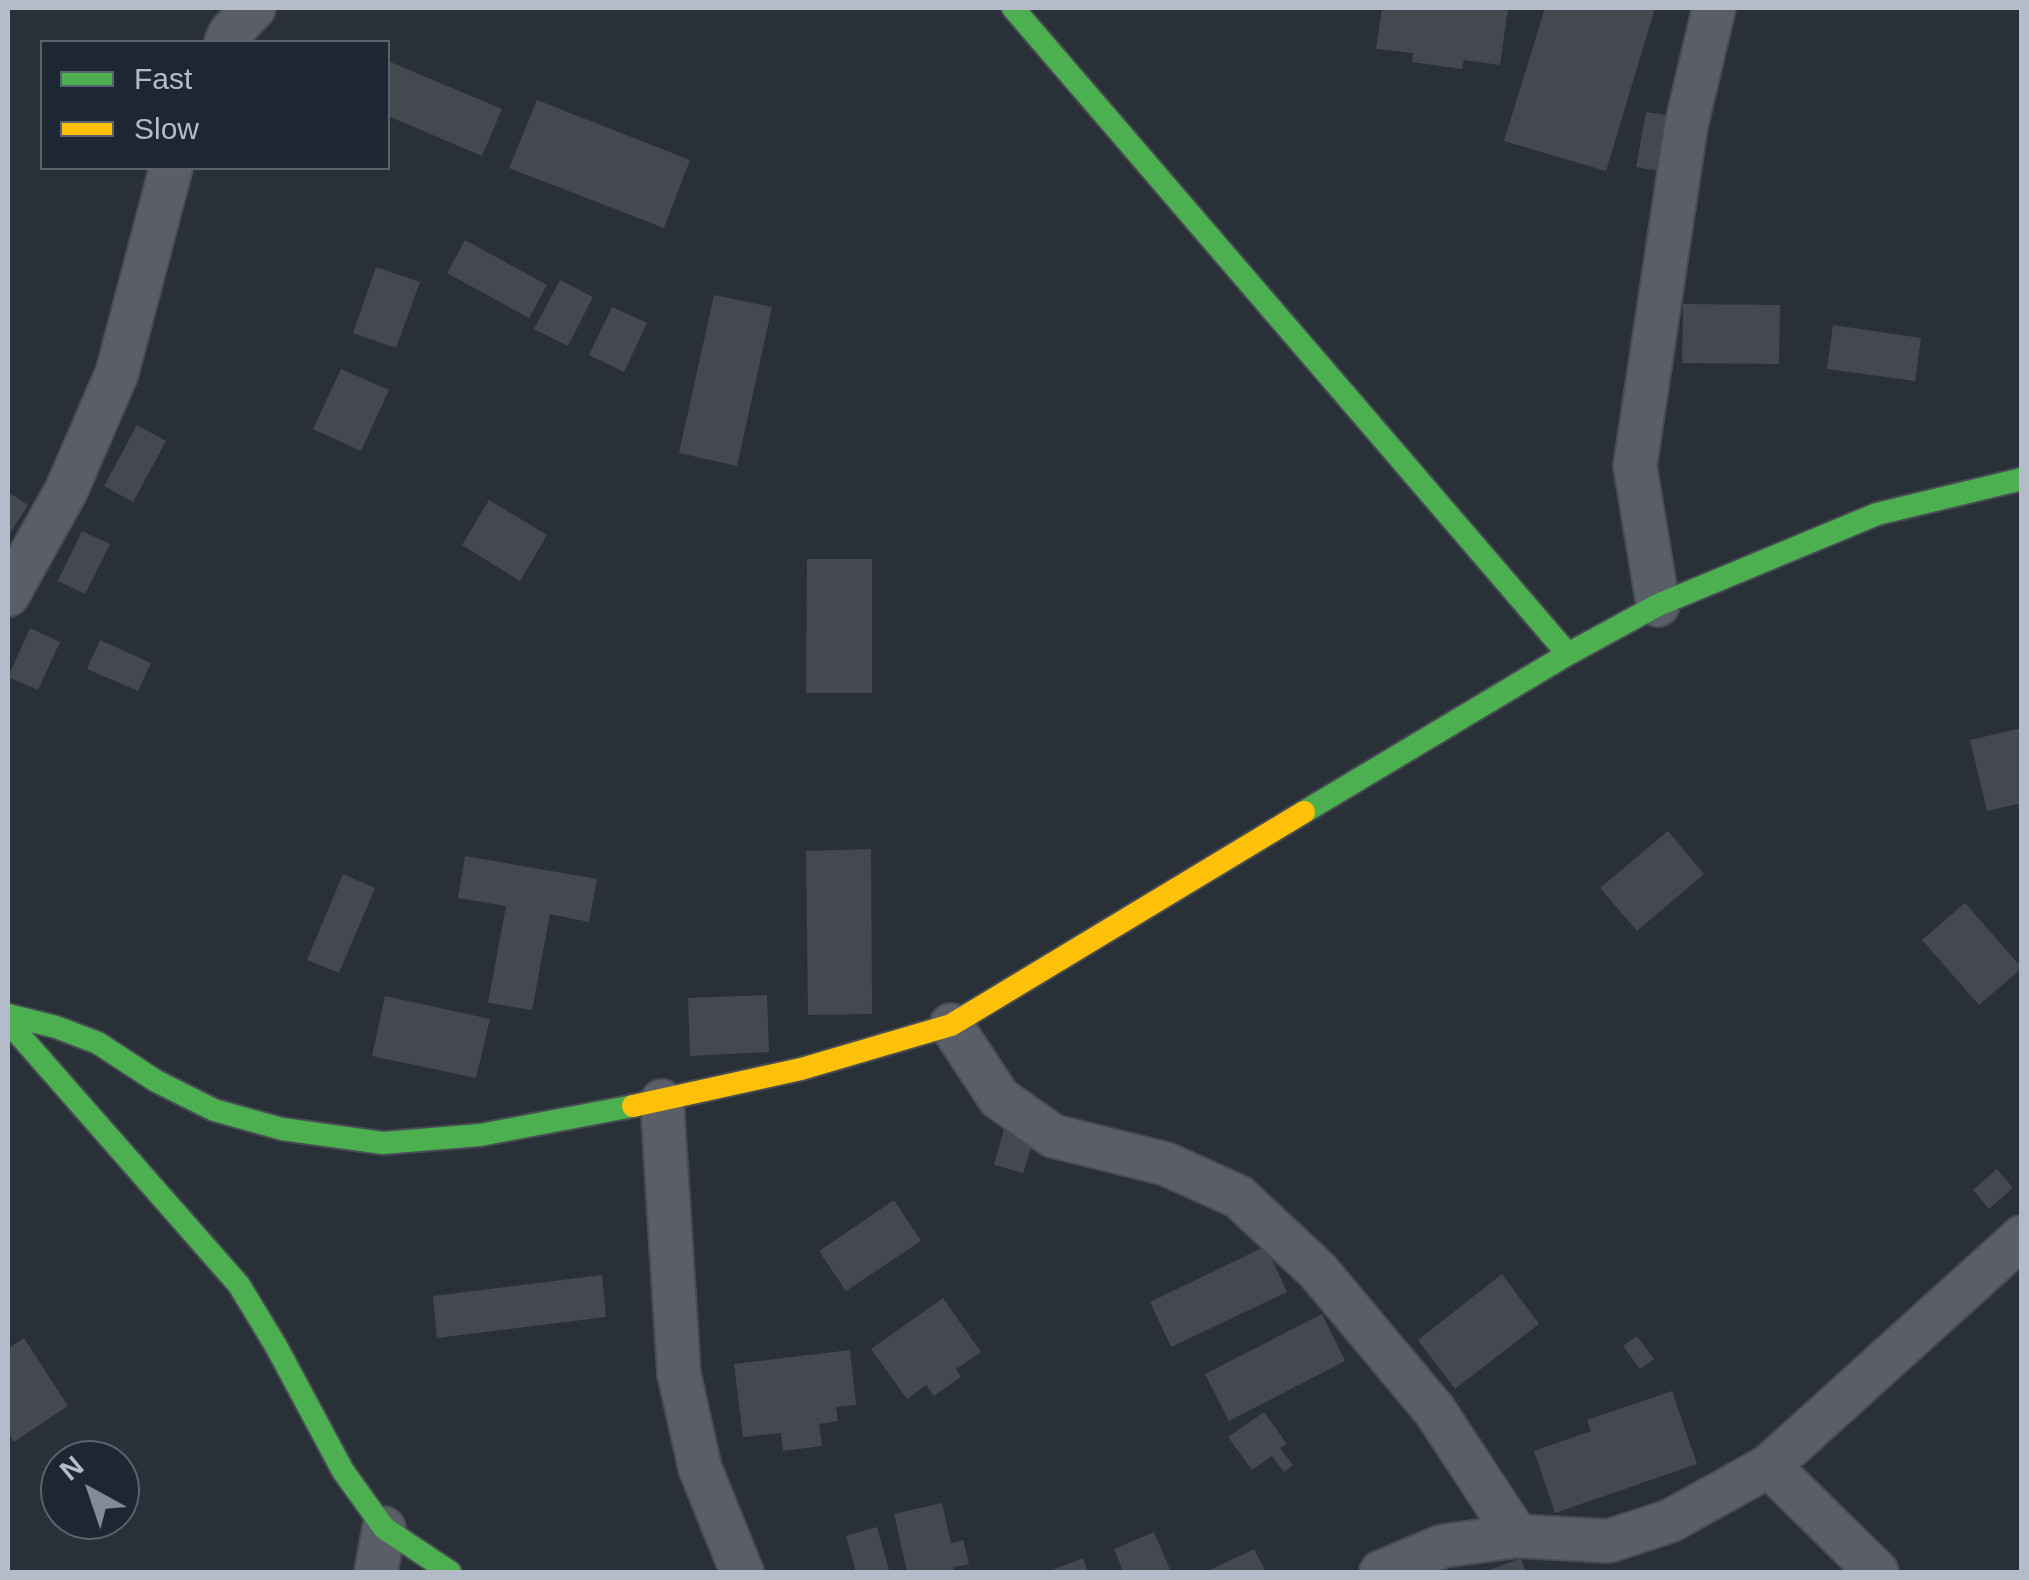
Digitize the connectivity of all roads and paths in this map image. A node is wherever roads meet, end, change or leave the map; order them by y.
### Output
1 (254, 8) edge
2 (1013, 8) edge
3 (1714, 8) edge
4 (227, 40) edge
5 (170, 170) edge
6 (2022, 480) edge
7 (8, 595) edge
8 (1658, 605) junction
9 (1568, 654) junction
10 (8, 1014) edge
11 (8, 1022) edge
12 (951, 1025) junction
13 (662, 1101) junction
14 (2022, 1237) edge
15 (1769, 1466) junction
16 (384, 1528) junction
17 (1516, 1536) junction
18 (376, 1572) edge
19 (450, 1572) edge
20 (742, 1572) edge
21 (1381, 1572) edge
22 (1877, 1572) edge

1 - 4 street
2 - 9 street
3 - 8 street
5 - 7 street
6 - 8 street
8 - 9 street
9 - 12 street
10 - 13 street
11 - 16 street
12 - 13 street
12 - 17 street
13 - 20 street
14 - 15 street
15 - 17 street
15 - 22 street
16 - 18 street
16 - 19 street
17 - 21 street

